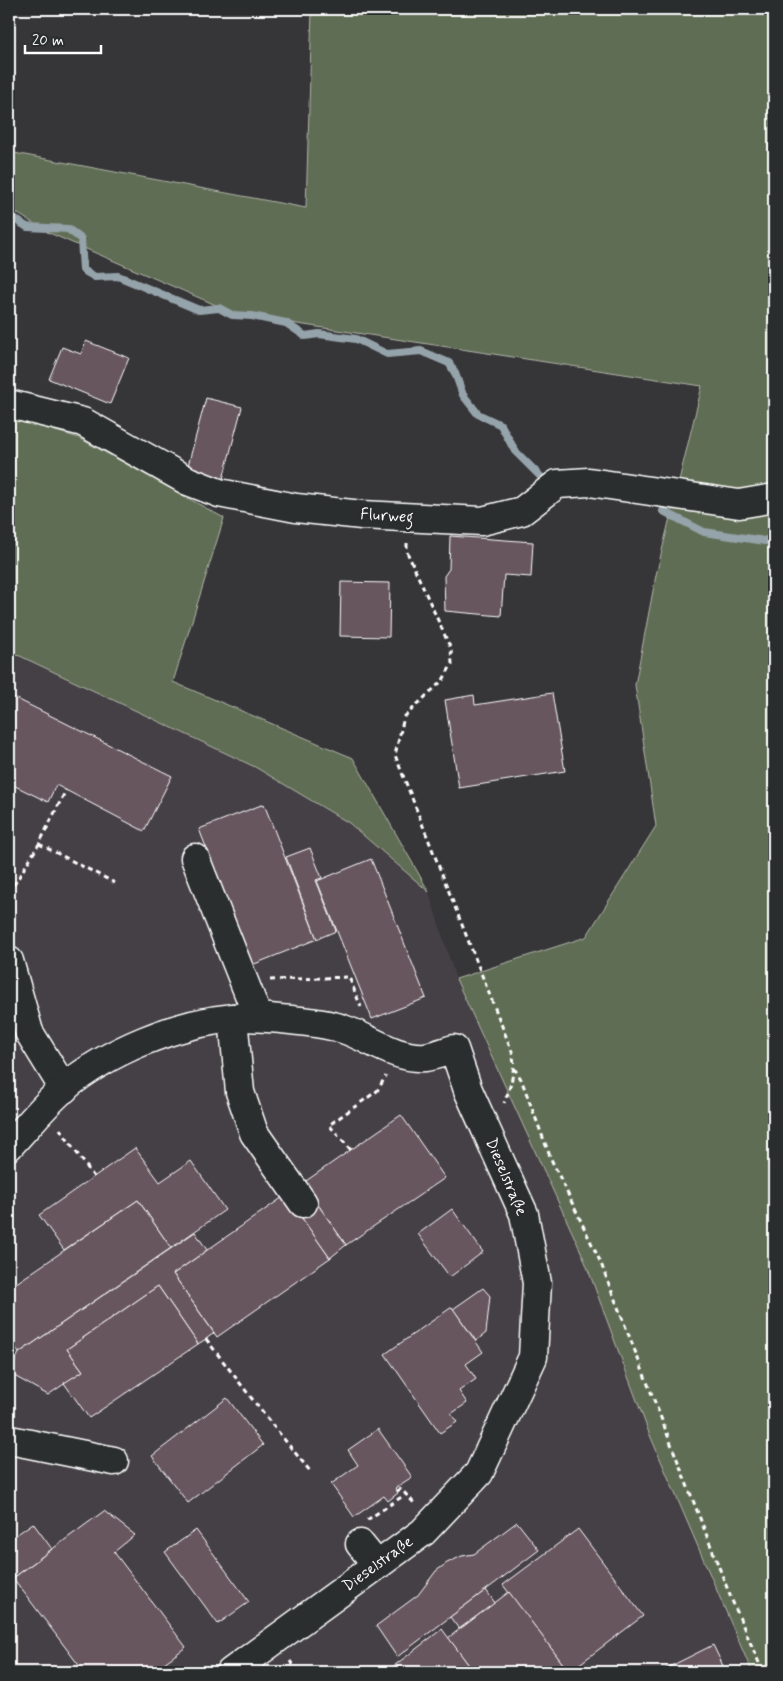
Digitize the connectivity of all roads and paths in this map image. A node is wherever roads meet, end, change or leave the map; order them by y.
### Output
1 (9, 404) edge
2 (774, 498) edge
3 (407, 517) junction
4 (66, 790) dead end
5 (39, 844) junction
6 (195, 858) dead end
7 (115, 883) dead end
8 (9, 893) edge
9 (9, 961) edge
10 (287, 978) dead end
11 (364, 1014) dead end
12 (245, 1017) junction
13 (388, 1073) dead end
14 (64, 1089) junction
15 (45, 1108) junction
16 (9, 1146) edge
17 (351, 1150) dead end
18 (94, 1177) dead end
19 (304, 1203) dead end
20 (206, 1338) dead end
21 (11, 1439) edge
22 (114, 1461) dead end
23 (310, 1471) dead end
24 (397, 1491) dead end
25 (406, 1494) junction
26 (414, 1503) dead end
27 (360, 1534) joint
28 (377, 1565) junction
29 (231, 1672) edge
30 (763, 1672) edge

1 - 3 street, Flurweg
2 - 3 street, Flurweg
3 - 30 path
4 - 5 path
5 - 7 path
5 - 8 path
6 - 12 street
9 - 14 street
10 - 11 path
12 - 14 street, Dieselstraße
12 - 19 street
12 - 28 street, Dieselstraße
13 - 17 path
14 - 15 street, Dieselstraße
15 - 16 street, Dieselstraße
15 - 18 path
20 - 23 path
21 - 22 street
24 - 25 path
25 - 26 path
25 - 27 path
27 - 28 street
28 - 29 street, Dieselstraße

